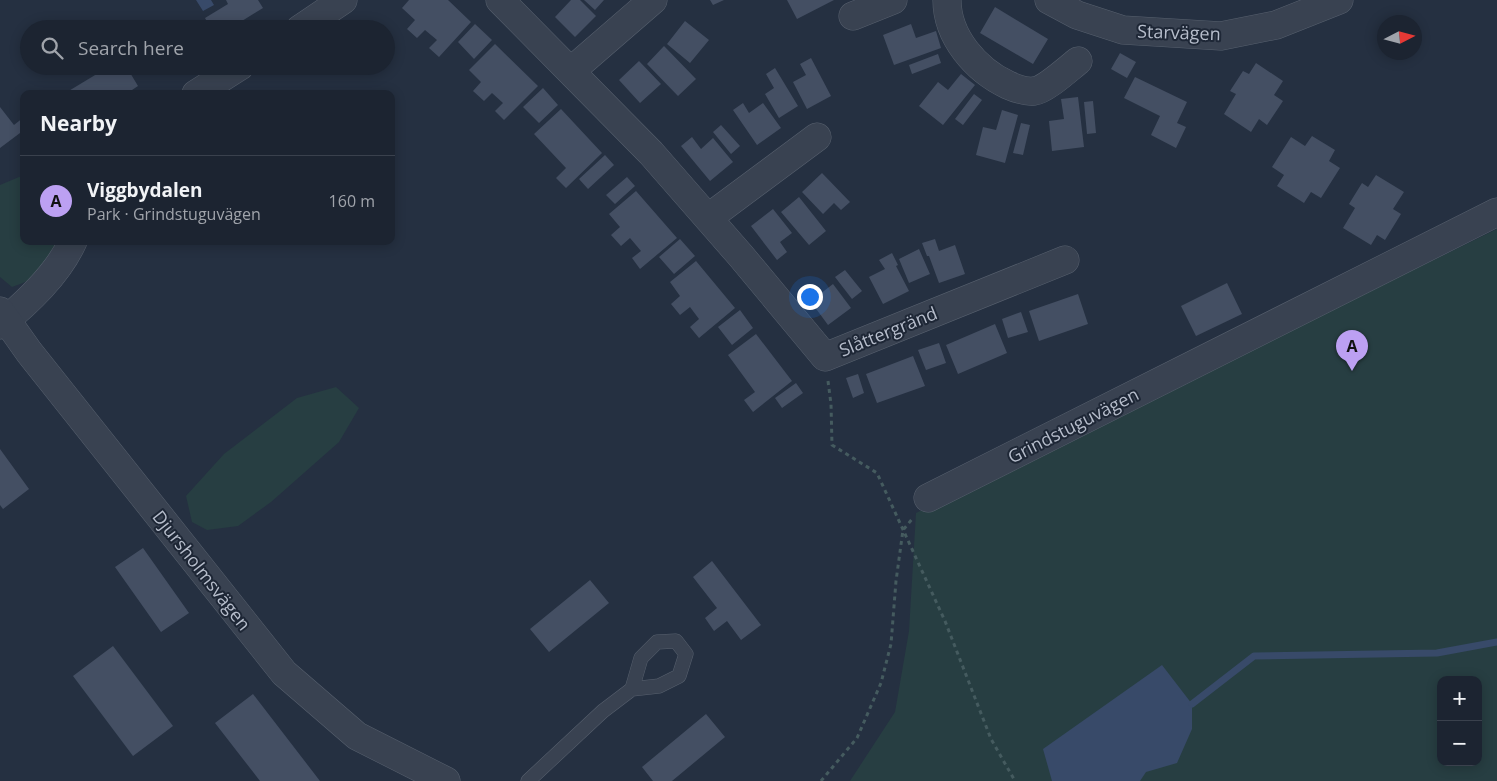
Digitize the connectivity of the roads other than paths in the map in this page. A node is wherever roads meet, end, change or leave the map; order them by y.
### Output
1 (343, 0) edge
2 (500, 0) edge
3 (653, 0) edge
4 (893, 0) edge
5 (946, 0) edge
6 (1049, 0) edge
7 (1339, 0) edge
8 (853, 16) dead end
9 (313, 20) edge
10 (1078, 61) dead end
11 (572, 71) junction
12 (226, 75) edge
13 (202, 90) edge
14 (817, 137) dead end
15 (1497, 212) edge
16 (708, 218) junction
17 (71, 245) edge
18 (1065, 260) dead end
19 (2, 319) edge
20 (928, 498) road end
21 (632, 689) dead end
22 (446, 781) edge
23 (528, 781) edge

1 - 9 street
2 - 11 street, Slåttergränd
3 - 11 street
4 - 8 street
5 - 10 street
6 - 7 street, Starvägen
11 - 16 street, Slåttergränd
12 - 13 street
14 - 16 street
15 - 20 street, Grindstuguvägen
16 - 18 street, Slåttergränd
17 - 19 street
19 - 22 street, Djursholmsvägen
21 - 23 lane

